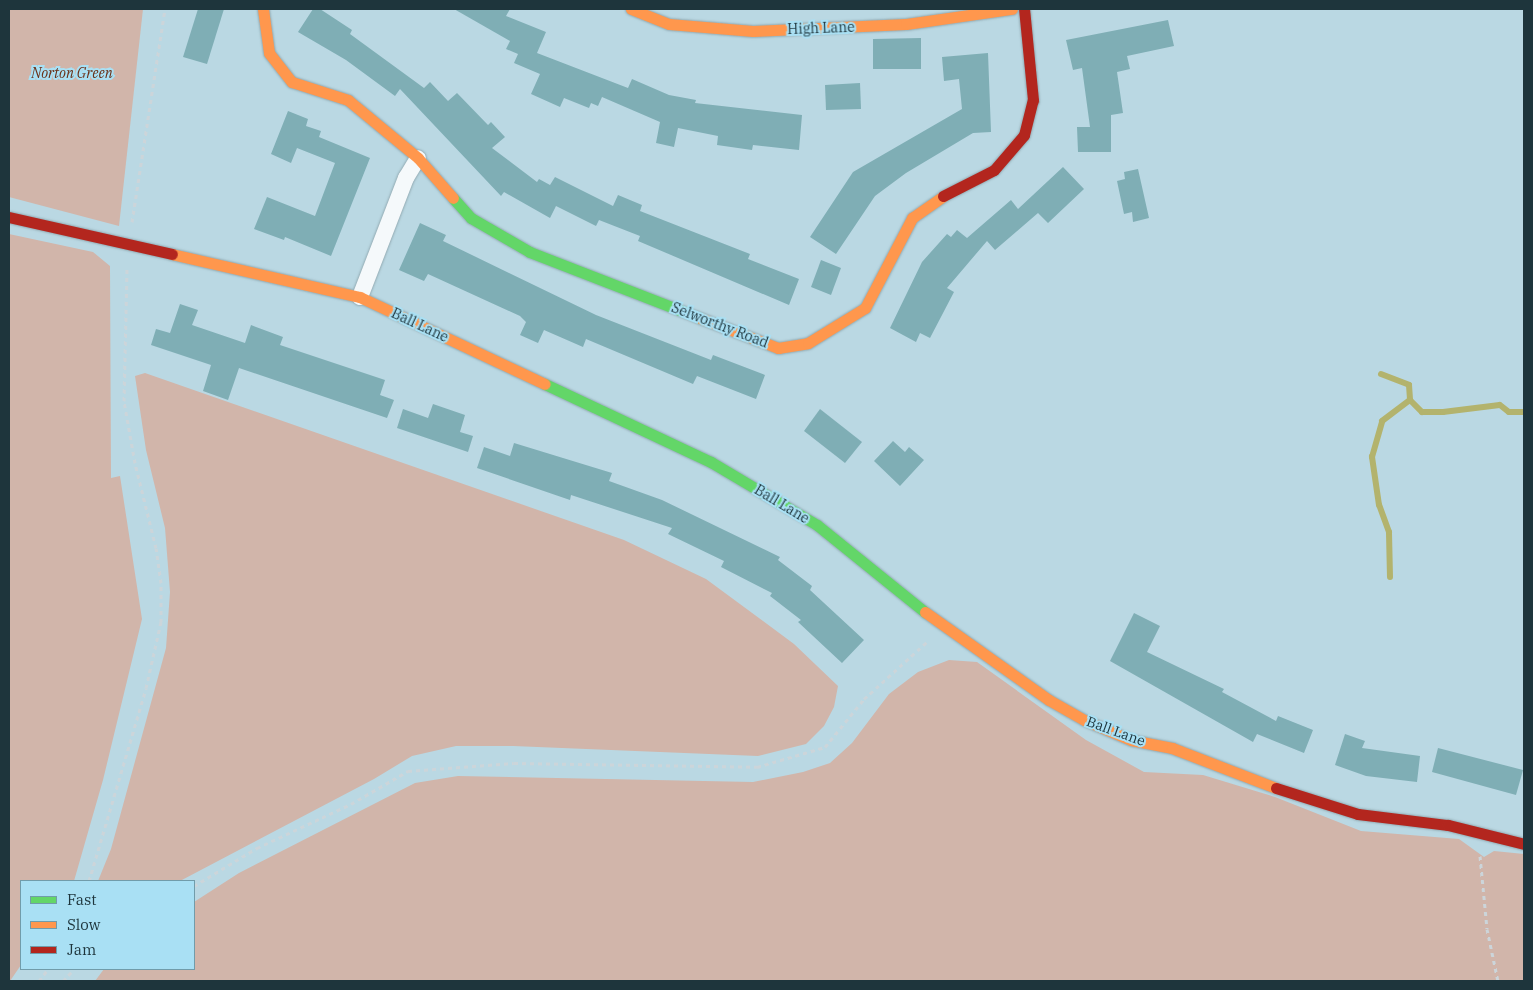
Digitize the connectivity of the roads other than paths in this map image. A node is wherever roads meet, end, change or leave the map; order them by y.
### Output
1 (263, 9) edge
2 (631, 9) edge
3 (1012, 9) edge
4 (1024, 9) edge
5 (418, 158) junction
6 (9, 217) edge
7 (360, 297) junction
8 (1524, 844) edge

1 - 5 street, Selworthy Road
2 - 3 street, High Lane
4 - 5 street, Selworthy Road
5 - 7 street
6 - 7 street, Ball Lane
7 - 8 street, Ball Lane

